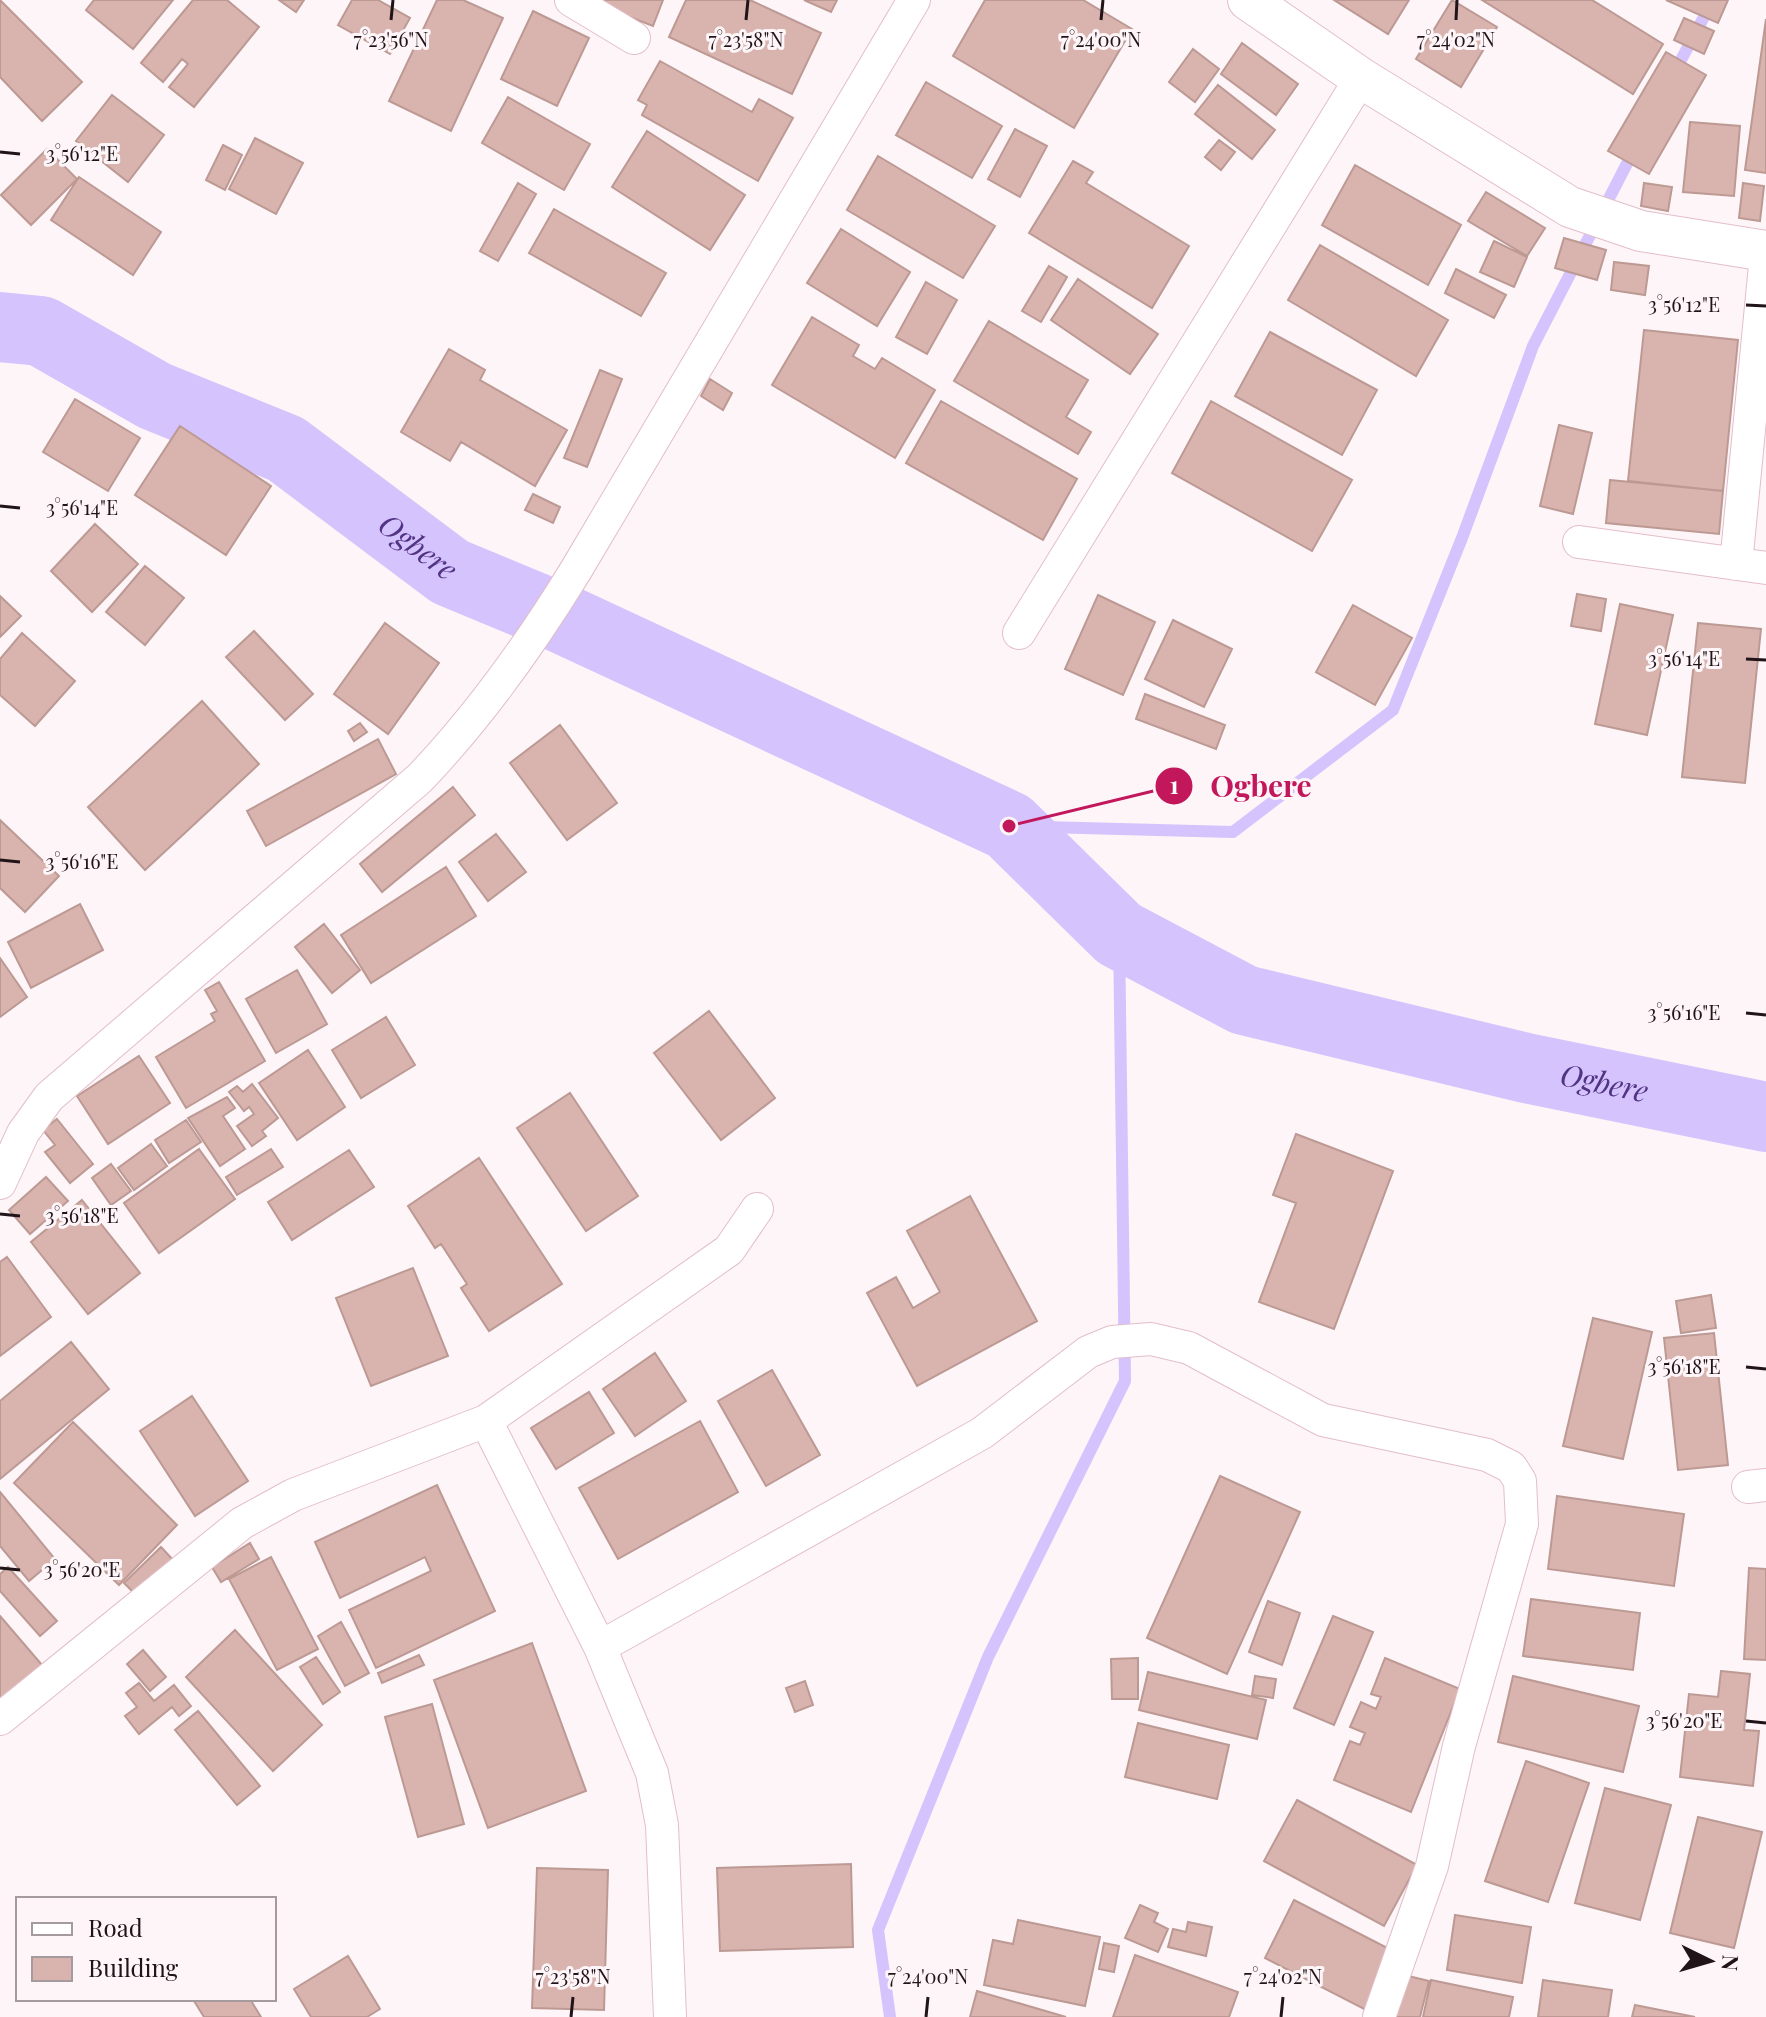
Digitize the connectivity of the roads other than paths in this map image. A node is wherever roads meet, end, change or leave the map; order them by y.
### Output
1 (571, 0) edge
2 (914, 0) edge
3 (1248, 0) edge
4 (634, 38) dead end
5 (1361, 78) junction
6 (1766, 253) edge
7 (1579, 542) dead end
8 (1751, 566) edge
9 (1019, 633) dead end
10 (0, 1183) edge
11 (757, 1209) dead end
12 (486, 1421) junction
13 (600, 1647) junction
14 (0, 1719) edge
15 (670, 2017) edge
16 (1379, 2017) edge

1 - 4 street
2 - 10 street
3 - 5 street
5 - 6 street
5 - 9 street
6 - 8 street
7 - 8 street
11 - 12 street
12 - 13 street
12 - 14 street
13 - 15 street
13 - 16 street

